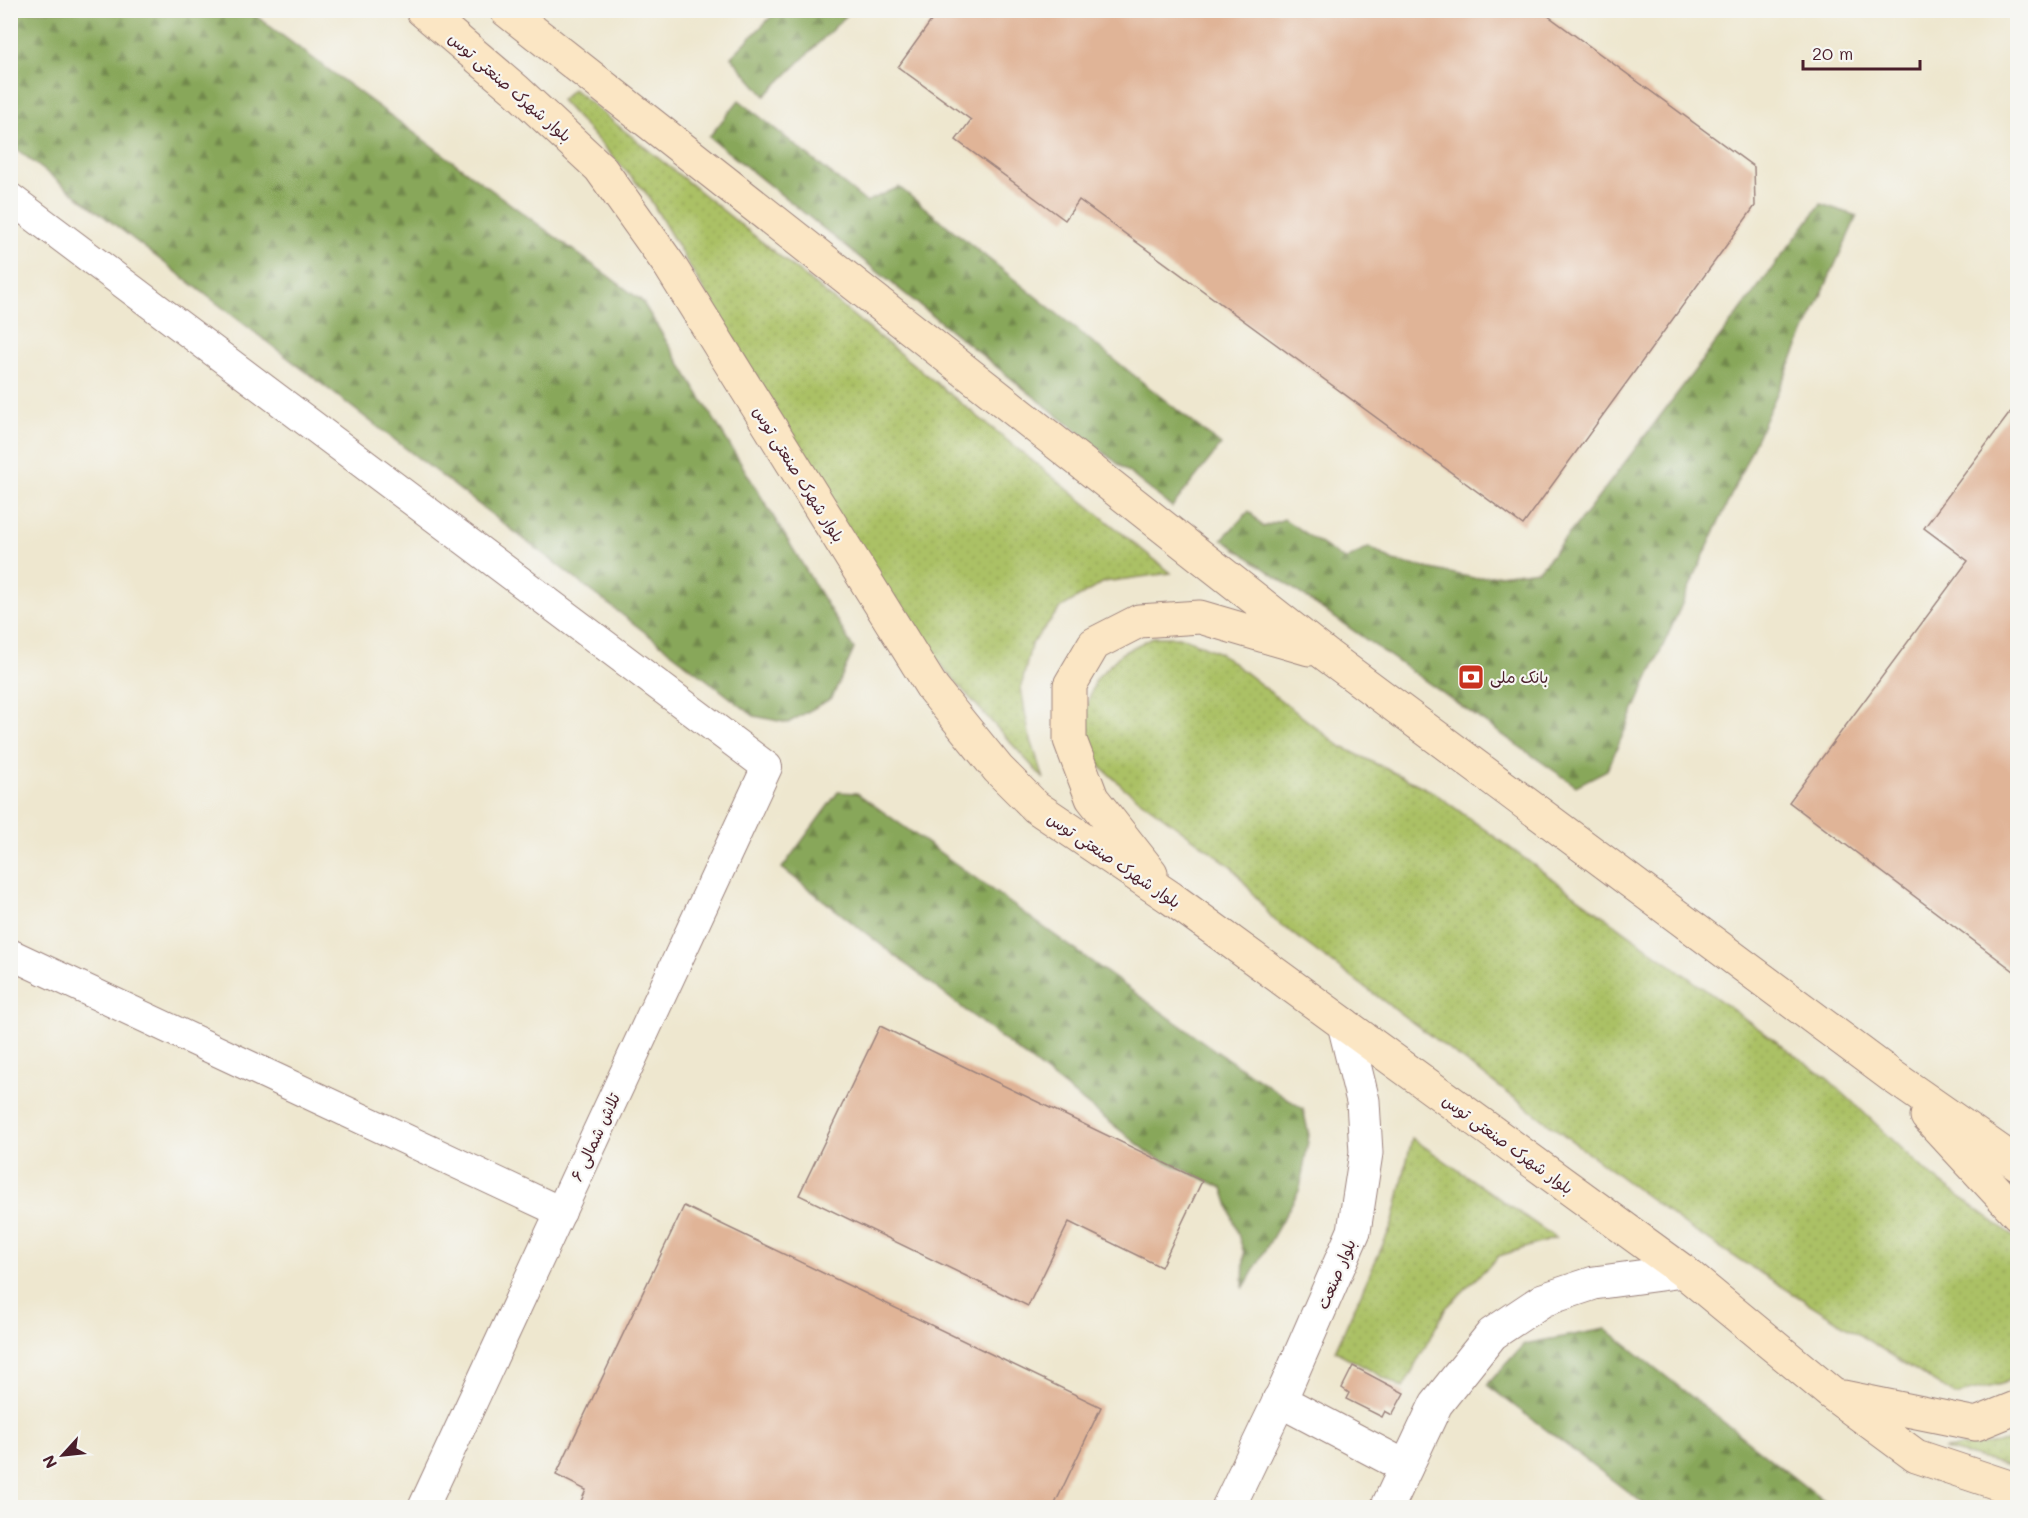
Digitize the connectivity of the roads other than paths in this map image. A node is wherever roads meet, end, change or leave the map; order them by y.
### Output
1 (422, 10) edge
2 (506, 10) edge
3 (10, 198) edge
4 (1325, 654) junction
5 (1171, 898) junction
6 (10, 954) edge
7 (1344, 1024) junction
8 (1892, 1076) junction
9 (2018, 1164) edge
10 (561, 1212) junction
11 (2018, 1214) edge
12 (1683, 1271) junction
13 (1832, 1394) junction
14 (1279, 1400) junction
15 (2018, 1407) edge
16 (1406, 1467) junction
17 (2018, 1490) edge
18 (423, 1508) edge
19 (1228, 1508) edge
20 (1387, 1508) edge

1 - 5 main road, بلوار شهرک صنعتی توس
2 - 4 main road
3 - 10 street, تلاش شمالی ۶
4 - 5 main road
4 - 8 main road
5 - 7 main road, بلوار شهرک صنعتی توس
6 - 10 street
7 - 12 main road, بلوار شهرک صنعتی توس
7 - 14 street, بلوار صنعت
8 - 9 main road
8 - 11 main road
10 - 18 street, تلاش شمالی ۶
12 - 13 main road, بلوار شهرک صنعتی توس
12 - 16 street
13 - 15 main road
13 - 17 main road, بلوار شهرک صنعتی توس
14 - 16 street
14 - 19 street, بلوار صنعت
16 - 20 street

